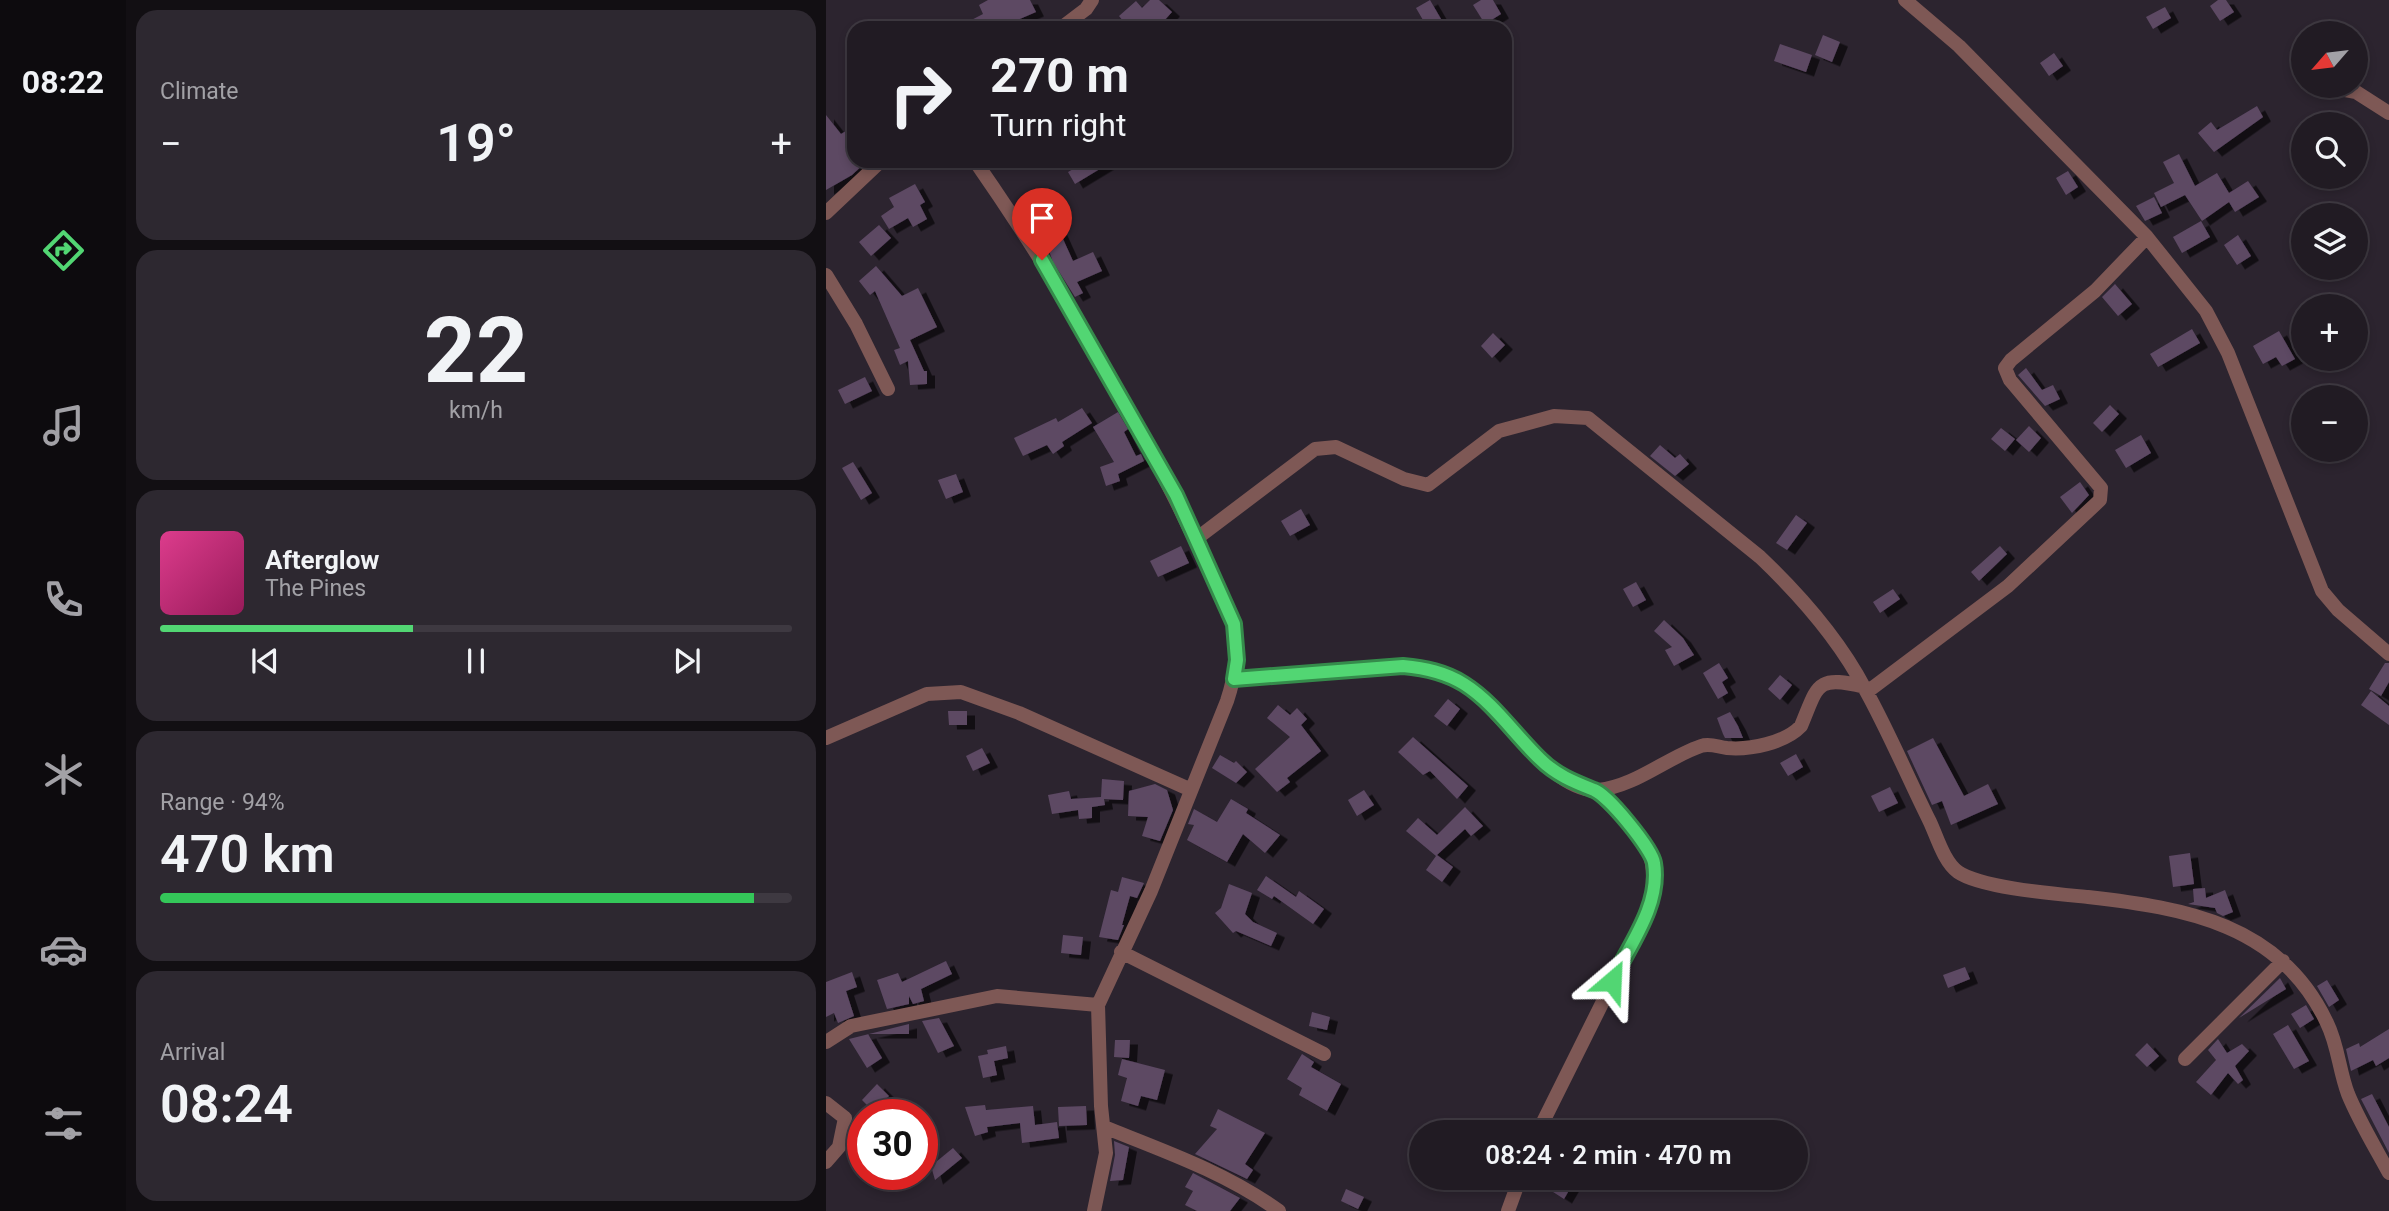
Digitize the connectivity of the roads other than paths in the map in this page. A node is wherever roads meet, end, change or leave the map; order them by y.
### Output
1 (1092, 0) edge
2 (1905, 0) edge
3 (1070, 21) edge
4 (2365, 98) edge
5 (2389, 113) edge
6 (874, 168) edge
7 (980, 168) edge
8 (826, 214) edge
9 (2147, 237) junction
10 (826, 275) edge
11 (888, 389) dead end
12 (1196, 539) junction
13 (2389, 654) edge
14 (1234, 679) junction
15 (1866, 690) junction
16 (826, 738) edge
17 (1189, 789) junction
18 (1596, 790) junction
19 (1121, 952) junction
20 (2283, 961) junction
21 (1098, 1005) junction
22 (826, 1042) edge
23 (1324, 1054) dead end
24 (2185, 1059) dead end
25 (826, 1103) edge
26 (1544, 1120) edge
27 (1104, 1127) junction
28 (826, 1163) edge
29 (2389, 1173) edge
30 (1516, 1190) edge
31 (1094, 1211) edge
32 (1279, 1211) edge
33 (1508, 1211) edge

1 - 3 street
2 - 9 street
4 - 5 street
6 - 8 street
7 - 12 street
9 - 13 street
9 - 15 street
10 - 11 street
12 - 14 street
12 - 15 street
14 - 17 street
14 - 18 street
15 - 18 street
15 - 20 street
16 - 17 street
17 - 19 street
18 - 26 street
19 - 21 street
19 - 23 street
20 - 24 street
20 - 29 street
21 - 22 street
21 - 27 street
25 - 28 street
27 - 31 street
27 - 32 street
30 - 33 street

